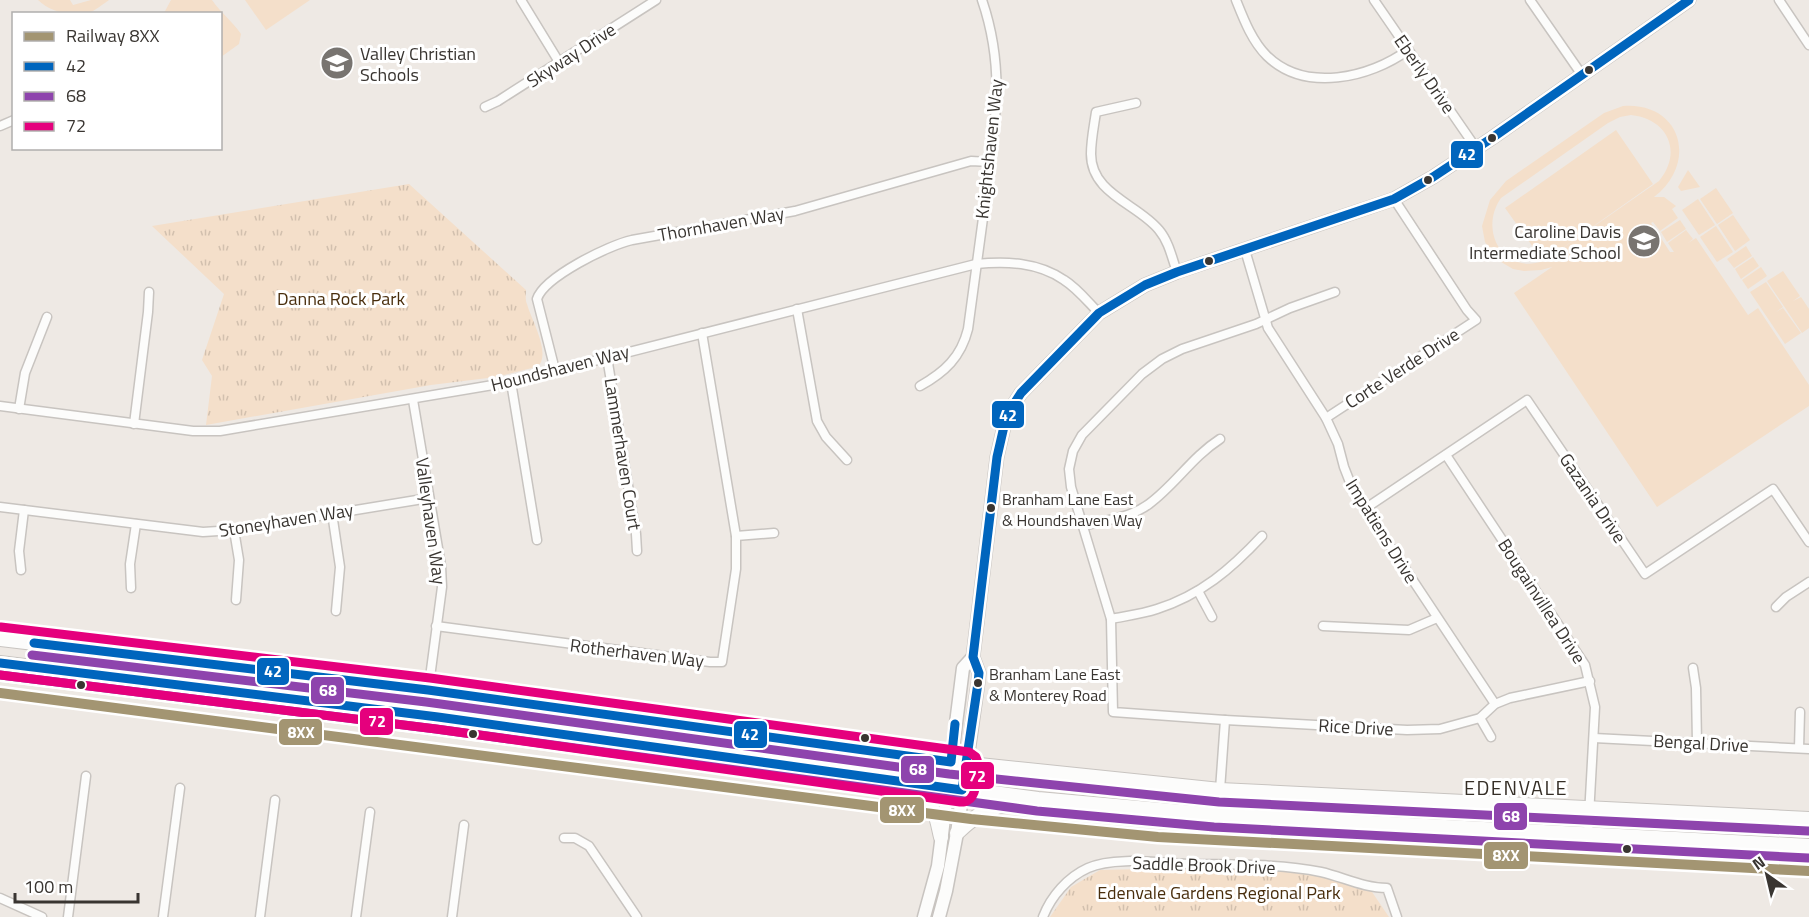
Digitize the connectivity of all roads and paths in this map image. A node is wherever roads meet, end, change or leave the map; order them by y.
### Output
1 (521, 0) edge
2 (636, 0) edge
3 (656, 0) edge
4 (982, 0) edge
5 (1236, 0) edge
6 (1374, 0) edge
7 (1530, 0) edge
8 (1689, 0) edge
9 (1779, 0) edge
10 (641, 9) junction
11 (1809, 45) edge
12 (1408, 50) junction
13 (559, 62) junction
14 (1582, 75) junction
15 (1136, 103) dead end
16 (485, 107) dead end
17 (1476, 148) junction
18 (990, 162) junction
19 (1395, 199) junction
20 (1245, 250) junction
21 (976, 264) junction
22 (1177, 272) junction
23 (149, 292) dead end
24 (1335, 292) dead end
25 (797, 309) junction
26 (1099, 313) junction
27 (47, 316) dead end
28 (1265, 320) junction
29 (702, 333) junction
30 (607, 357) junction
31 (555, 370) junction
32 (511, 382) junction
33 (920, 386) dead end
34 (413, 399) junction
35 (0, 406) edge
36 (19, 409) junction
37 (1326, 418) junction
38 (134, 424) junction
39 (1220, 440) dead end
40 (1446, 455) junction
41 (847, 460) dead end
42 (429, 498) junction
43 (0, 507) edge
44 (1366, 508) junction
45 (24, 510) junction
46 (332, 513) junction
47 (136, 524) junction
48 (1083, 526) junction
49 (234, 530) junction
50 (774, 533) dead end
51 (736, 536) junction
52 (1262, 536) dead end
53 (537, 540) dead end
54 (1809, 542) edge
55 (637, 551) dead end
56 (21, 570) dead end
57 (1809, 582) edge
58 (131, 588) dead end
59 (1198, 591) junction
60 (236, 600) dead end
61 (1776, 607) dead end
62 (336, 611) dead end
63 (1212, 617) dead end
64 (1437, 618) junction
65 (1111, 619) junction
66 (436, 626) junction
67 (1323, 626) dead end
68 (0, 639) edge
69 (973, 657) junction
70 (0, 663) edge
71 (1693, 668) dead end
72 (1590, 681) junction
73 (428, 690) junction
74 (1495, 705) junction
75 (1800, 712) dead end
76 (424, 715) junction
77 (1480, 718) junction
78 (1225, 720) junction
79 (1491, 737) dead end
80 (1594, 738) junction
81 (1697, 743) junction
82 (1799, 748) junction
83 (1809, 748) edge
84 (951, 762) junction
85 (967, 764) junction
86 (86, 776) dead end
87 (872, 777) junction
88 (180, 788) dead end
89 (948, 788) junction
90 (962, 790) junction
91 (1220, 790) junction
92 (1038, 799) junction
93 (275, 800) dead end
94 (1589, 808) junction
95 (370, 812) dead end
96 (1809, 819) edge
97 (464, 825) dead end
98 (957, 832) junction
99 (1588, 834) junction
100 (941, 837) junction
101 (564, 838) dead end
102 (1809, 846) edge
103 (0, 898) edge
104 (633, 916) edge
105 (42, 917) edge
106 (68, 917) edge
107 (164, 917) edge
108 (260, 917) edge
109 (356, 917) edge
110 (452, 917) edge
111 (924, 917) edge
112 (939, 917) edge
113 (1043, 917) edge
114 (1396, 917) edge

1 - 13 street
2 - 10 street
3 - 10 street, Skyway Drive
4 - 18 street, Knightshaven Way
5 - 12 street
6 - 12 street, Eberly Drive
7 - 14 street
8 - 14 street
9 - 11 street
10 - 13 street, Skyway Drive
12 - 17 street, Eberly Drive
13 - 16 street, Skyway Drive
14 - 17 street
15 - 22 street
17 - 19 street
18 - 21 street, Knightshaven Way
18 - 31 street, Thornhaven Way
19 - 20 street
19 - 37 street, Corte Verde Drive
20 - 22 street
20 - 28 street, Impatiens Drive
21 - 25 street, Houndshaven Way
21 - 26 street, Houndshaven Way
21 - 33 street, Knightshaven Way
22 - 26 street
23 - 38 street
24 - 28 street
25 - 29 street, Houndshaven Way
25 - 41 street
26 - 69 street
27 - 36 street
28 - 37 street, Impatiens Drive
28 - 48 street
29 - 30 street, Houndshaven Way
29 - 51 street, Rotherhaven Way
30 - 31 street, Houndshaven Way
30 - 55 street, Lammerhaven Court
31 - 32 street, Houndshaven Way
32 - 34 street, Houndshaven Way
32 - 53 street
34 - 38 street, Houndshaven Way
34 - 42 street, Valleyhaven Way
35 - 36 street, Houndshaven Way
36 - 38 street, Houndshaven Way
37 - 44 street, Impatiens Drive
39 - 48 street
40 - 44 street, Gazania Drive
40 - 54 street, Gazania Drive
40 - 72 street, Bougainvillea Drive
42 - 46 street, Stoneyhaven Way
42 - 66 street, Valleyhaven Way
43 - 45 street, Stoneyhaven Way
44 - 64 street, Impatiens Drive
45 - 47 street, Stoneyhaven Way
45 - 56 street
46 - 49 street, Stoneyhaven Way
46 - 62 street
47 - 49 street, Stoneyhaven Way
47 - 58 street
48 - 65 street
49 - 60 street
50 - 51 street
51 - 66 street, Rotherhaven Way
52 - 59 street
57 - 61 street
59 - 63 street
59 - 65 street
64 - 67 street
64 - 74 street, Impatiens Drive
65 - 78 street, Rice Drive
66 - 73 street, Valleyhaven Way
68 - 73 main road
69 - 84 street
69 - 85 street
70 - 76 main road
71 - 81 street
72 - 74 street, Rice Drive
72 - 80 street, Bougainvillea Drive
73 - 76 street, Valleyhaven Way
73 - 84 main road
74 - 77 street, Rice Drive
75 - 82 street
76 - 87 main road
77 - 78 street, Rice Drive
77 - 79 street
78 - 91 street
80 - 81 street, Bengal Drive
80 - 94 street, Bougainvillea Drive
81 - 82 street, Bengal Drive
82 - 83 street, Bengal Drive
84 - 85 main road
84 - 89 street
85 - 90 street
85 - 91 main road
86 - 106 street
87 - 89 main road
87 - 100 main road
88 - 107 street
89 - 90 main road
89 - 100 street
90 - 92 main road
90 - 98 street
91 - 94 main road
92 - 98 main road
92 - 99 main road
93 - 108 street
94 - 96 main road
94 - 99 street, Bougainvillea Drive
95 - 109 street
97 - 110 street
98 - 112 street
99 - 102 main road
100 - 111 street
101 - 104 street
103 - 105 street
113 - 114 street, Saddle Brook Drive

